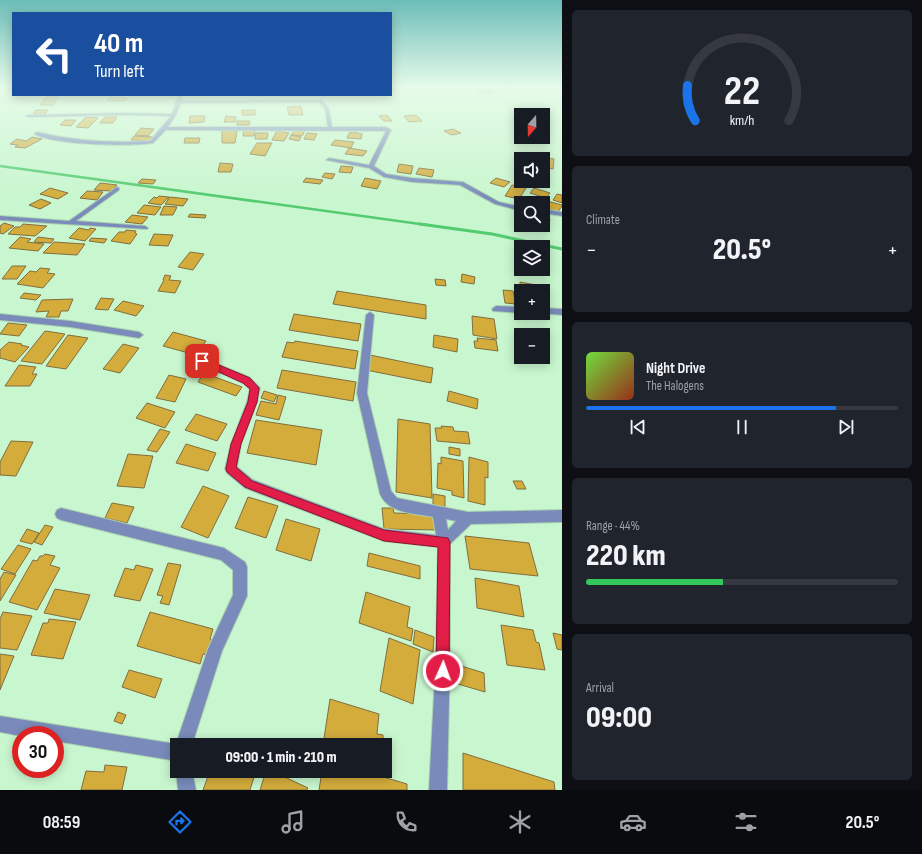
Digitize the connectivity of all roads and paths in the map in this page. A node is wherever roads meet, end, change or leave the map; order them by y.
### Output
1 (168, 125) edge
2 (330, 125) edge
3 (166, 128) junction
4 (330, 128) junction
5 (37, 134) dead end
6 (329, 160) dead end
7 (371, 167) junction
8 (117, 188) dead end
9 (514, 207) edge
10 (550, 212) edge
11 (562, 214) edge
12 (0, 218) edge
13 (71, 222) junction
14 (145, 228) dead end
15 (496, 308) dead end
16 (514, 309) edge
17 (550, 311) edge
18 (562, 312) edge
19 (370, 315) dead end
20 (0, 317) edge
21 (139, 335) dead end
22 (202, 361) dead end
23 (438, 512) junction
24 (61, 514) dead end
25 (562, 516) edge
26 (468, 518) junction
27 (444, 542) junction
28 (0, 724) edge
29 (186, 738) edge
30 (170, 752) edge
31 (185, 778) edge
32 (187, 790) edge
33 (438, 790) edge

1 - 3 street
2 - 4 street
3 - 4 street
3 - 5 street
4 - 7 street
6 - 7 street
7 - 9 street
8 - 13 street
10 - 11 street
12 - 13 street
13 - 14 street
15 - 16 street
17 - 18 street
19 - 23 street
20 - 21 street
22 - 27 street
23 - 26 street
23 - 27 street
24 - 29 street
25 - 26 street
26 - 27 street
27 - 33 street
28 - 30 street
31 - 32 street

